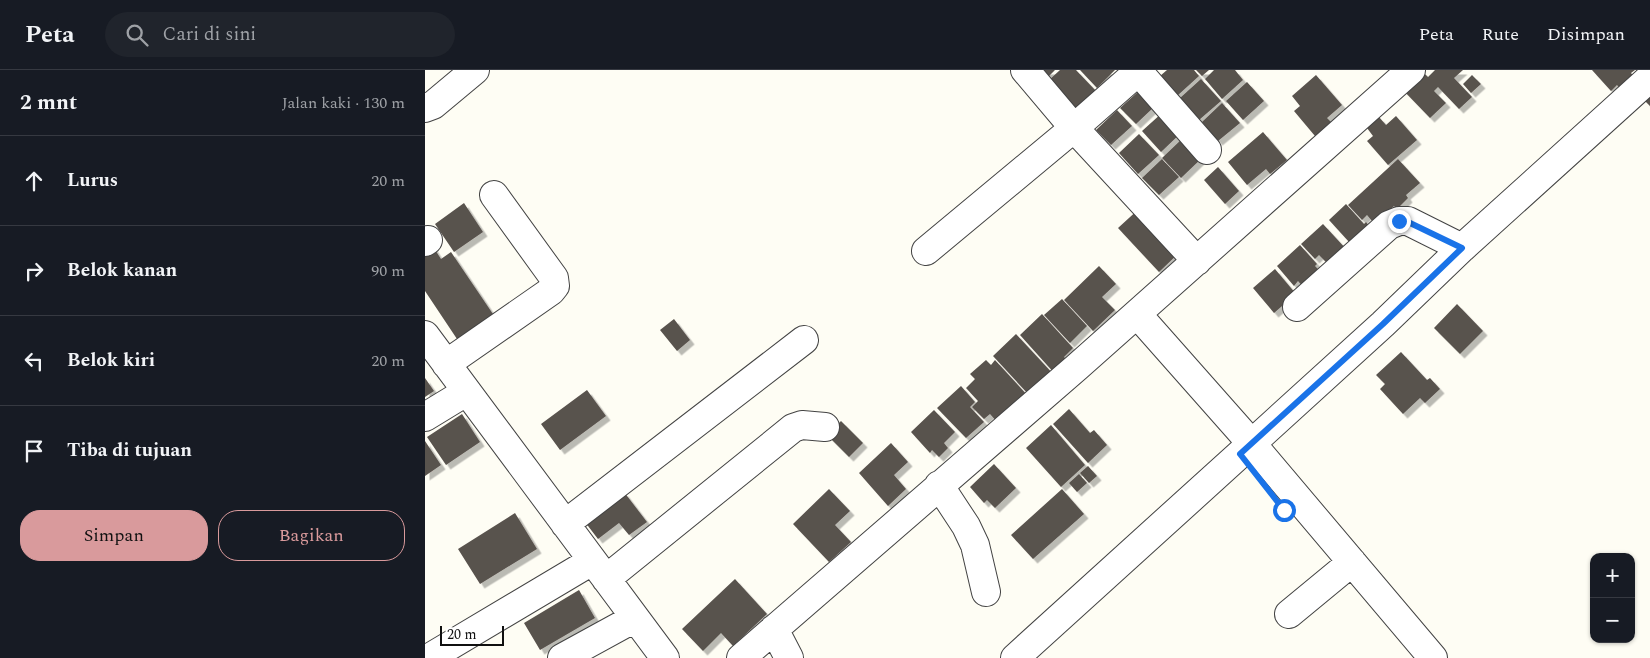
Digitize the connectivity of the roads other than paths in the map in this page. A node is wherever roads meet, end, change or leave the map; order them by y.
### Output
1 (475, 70) edge
2 (1025, 70) edge
3 (1411, 70) edge
4 (1138, 71) edge
5 (1650, 78) edge
6 (425, 108) edge
7 (1074, 128) junction
8 (1207, 150) dead end
9 (494, 195) dead end
10 (1462, 248) junction
11 (926, 251) dead end
12 (1197, 261) junction
13 (1297, 307) dead end
14 (1137, 314) junction
15 (425, 335) edge
16 (804, 340) dead end
17 (446, 364) junction
18 (466, 392) junction
19 (425, 417) edge
20 (825, 426) dead end
21 (1246, 449) junction
22 (939, 485) junction
23 (1284, 510) dead end
24 (565, 524) junction
25 (1352, 562) junction
26 (599, 570) junction
27 (986, 592) dead end
28 (1289, 614) dead end
29 (635, 618) junction
30 (774, 629) junction
31 (429, 658) edge
32 (562, 658) edge
33 (665, 658) edge
34 (741, 658) edge
35 (789, 658) edge
36 (1015, 658) edge
37 (1433, 658) edge

1 - 6 street
2 - 7 street
3 - 12 street
4 - 7 street
4 - 8 street
5 - 10 street
7 - 11 street
7 - 12 street
9 - 17 street
10 - 13 street
10 - 21 street
12 - 14 street
14 - 21 street
14 - 22 street
15 - 17 street
16 - 24 street
17 - 18 street
18 - 19 street
18 - 24 street
20 - 26 street
21 - 23 street
21 - 25 street
21 - 36 street
22 - 27 street
22 - 30 street
24 - 26 street
25 - 28 street
25 - 37 street
26 - 29 street
26 - 31 street
29 - 32 street
29 - 33 street
30 - 34 street
30 - 35 street

